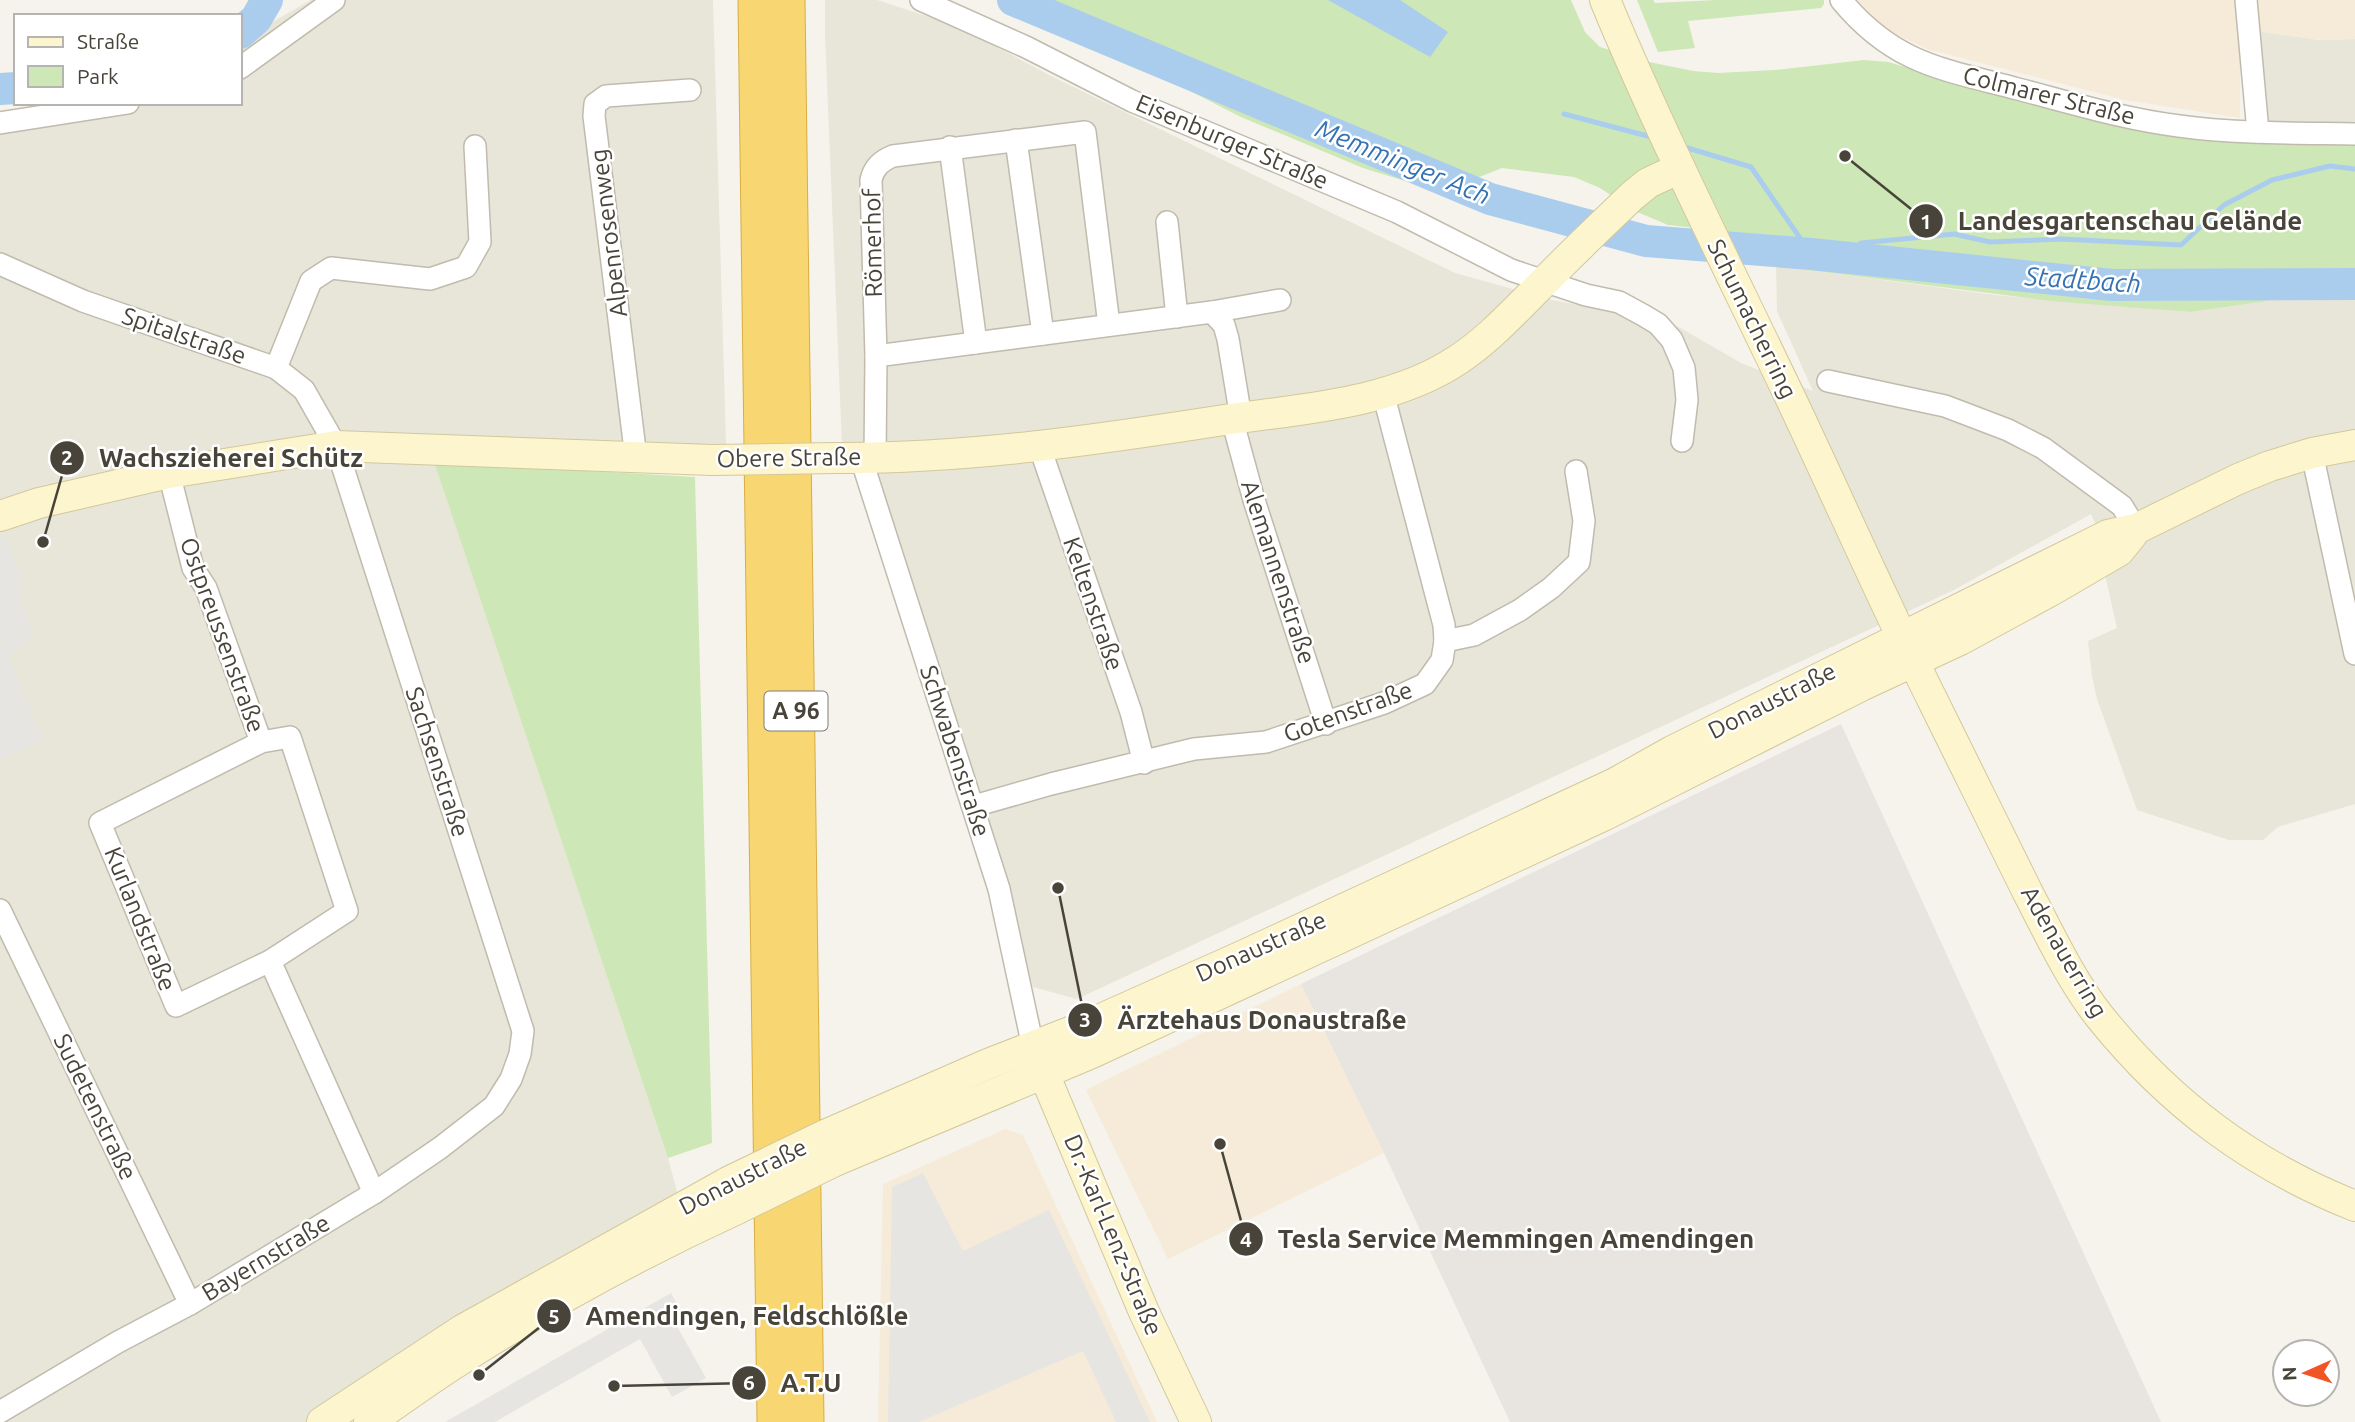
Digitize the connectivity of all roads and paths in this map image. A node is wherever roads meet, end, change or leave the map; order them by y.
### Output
1 (334, 0) edge
2 (757, 0) edge
3 (786, 0) edge
4 (921, 0) edge
5 (1605, 0) edge
6 (1841, 0) edge
7 (2246, 0) edge
8 (242, 67) edge
9 (690, 90) dead end
10 (115, 105) edge
11 (0, 123) edge
12 (2258, 132) junction
13 (2355, 134) edge
14 (1016, 140) junction
15 (475, 146) dead end
16 (950, 147) junction
17 (1677, 160) junction
18 (1167, 222) dead end
19 (0, 264) edge
20 (1544, 282) junction
21 (1280, 300) dead end
22 (1212, 312) junction
23 (1177, 317) junction
24 (1109, 325) junction
25 (1043, 334) junction
26 (976, 343) junction
27 (876, 356) junction
28 (276, 368) junction
29 (1828, 381) dead end
30 (1383, 393) junction
31 (1236, 419) junction
32 (1682, 441) dead end
33 (1039, 445) junction
34 (2355, 445) edge
35 (336, 446) junction
36 (2312, 453) junction
37 (636, 458) junction
38 (857, 458) junction
39 (1576, 471) dead end
40 (169, 473) junction
41 (0, 516) edge
42 (2136, 529) junction
43 (1445, 641) junction
44 (1907, 650) junction
45 (2355, 654) edge
46 (1326, 724) junction
47 (261, 743) junction
48 (1144, 763) junction
49 (974, 806) junction
50 (0, 910) edge
51 (270, 961) junction
52 (1039, 1061) junction
53 (512, 1079) joint
54 (374, 1193) junction
55 (732, 1195) junction
56 (2355, 1206) edge
57 (190, 1304) junction
58 (3, 1412) edge
59 (389, 1417) edge
60 (322, 1422) edge
61 (776, 1422) edge
62 (805, 1422) edge
63 (1196, 1422) edge

1 - 8 street
2 - 61 highway, A 96
3 - 62 highway, A 96
4 - 20 street, Eisenburger Straße
5 - 17 street, Schumacherring
6 - 12 street, Colmarer Straße
7 - 12 street
9 - 37 street, Alpenrosenweg
10 - 11 street
12 - 13 street, Colmarer Straße
14 - 16 street, Römerhof
14 - 24 street, Römerhof
14 - 25 street
15 - 28 street
16 - 26 street
16 - 27 street, Römerhof
17 - 20 street, Obere Straße
17 - 44 street, Schumacherring
18 - 23 street
19 - 28 street, Spitalstraße
20 - 30 street, Obere Straße
20 - 32 street
21 - 22 street
22 - 23 street
22 - 31 street
23 - 24 street
24 - 25 street
25 - 26 street
26 - 27 street
27 - 38 street, Römerhof
28 - 35 street, Spitalstraße
29 - 42 street
30 - 31 street, Obere Straße
30 - 43 street
31 - 33 street, Obere Straße
31 - 46 street, Alemannenstraße
33 - 38 street, Obere Straße
33 - 48 street, Keltenstraße
34 - 36 street, Donaustraße
35 - 37 street, Obere Straße
35 - 40 street, Obere Straße
35 - 53 street, Sachsenstraße
36 - 42 street, Donaustraße
36 - 45 street
37 - 38 street, Obere Straße, bridge
38 - 49 street, Schwabenstraße
39 - 43 street
40 - 41 street, Obere Straße
40 - 47 street, Ostpreussenstraße
42 - 44 street, Donaustraße
43 - 46 street, Gotenstraße
44 - 52 street, Donaustraße
44 - 56 street, Adenauerring
46 - 48 street, Gotenstraße
47 - 51 street, Ostpreussenstraße
47 - 51 street, Kurlandstraße
48 - 49 street, Gotenstraße
49 - 52 street, Schwabenstraße
50 - 57 street, Sudetenstraße
51 - 54 street
52 - 55 street, Donaustraße, bridge
52 - 63 street, Dr.-Karl-Lenz-Straße
53 - 54 street, Bayernstraße
54 - 57 street, Bayernstraße
55 - 59 street, Donaustraße
55 - 60 street, Donaustraße
57 - 58 street, Bayernstraße

